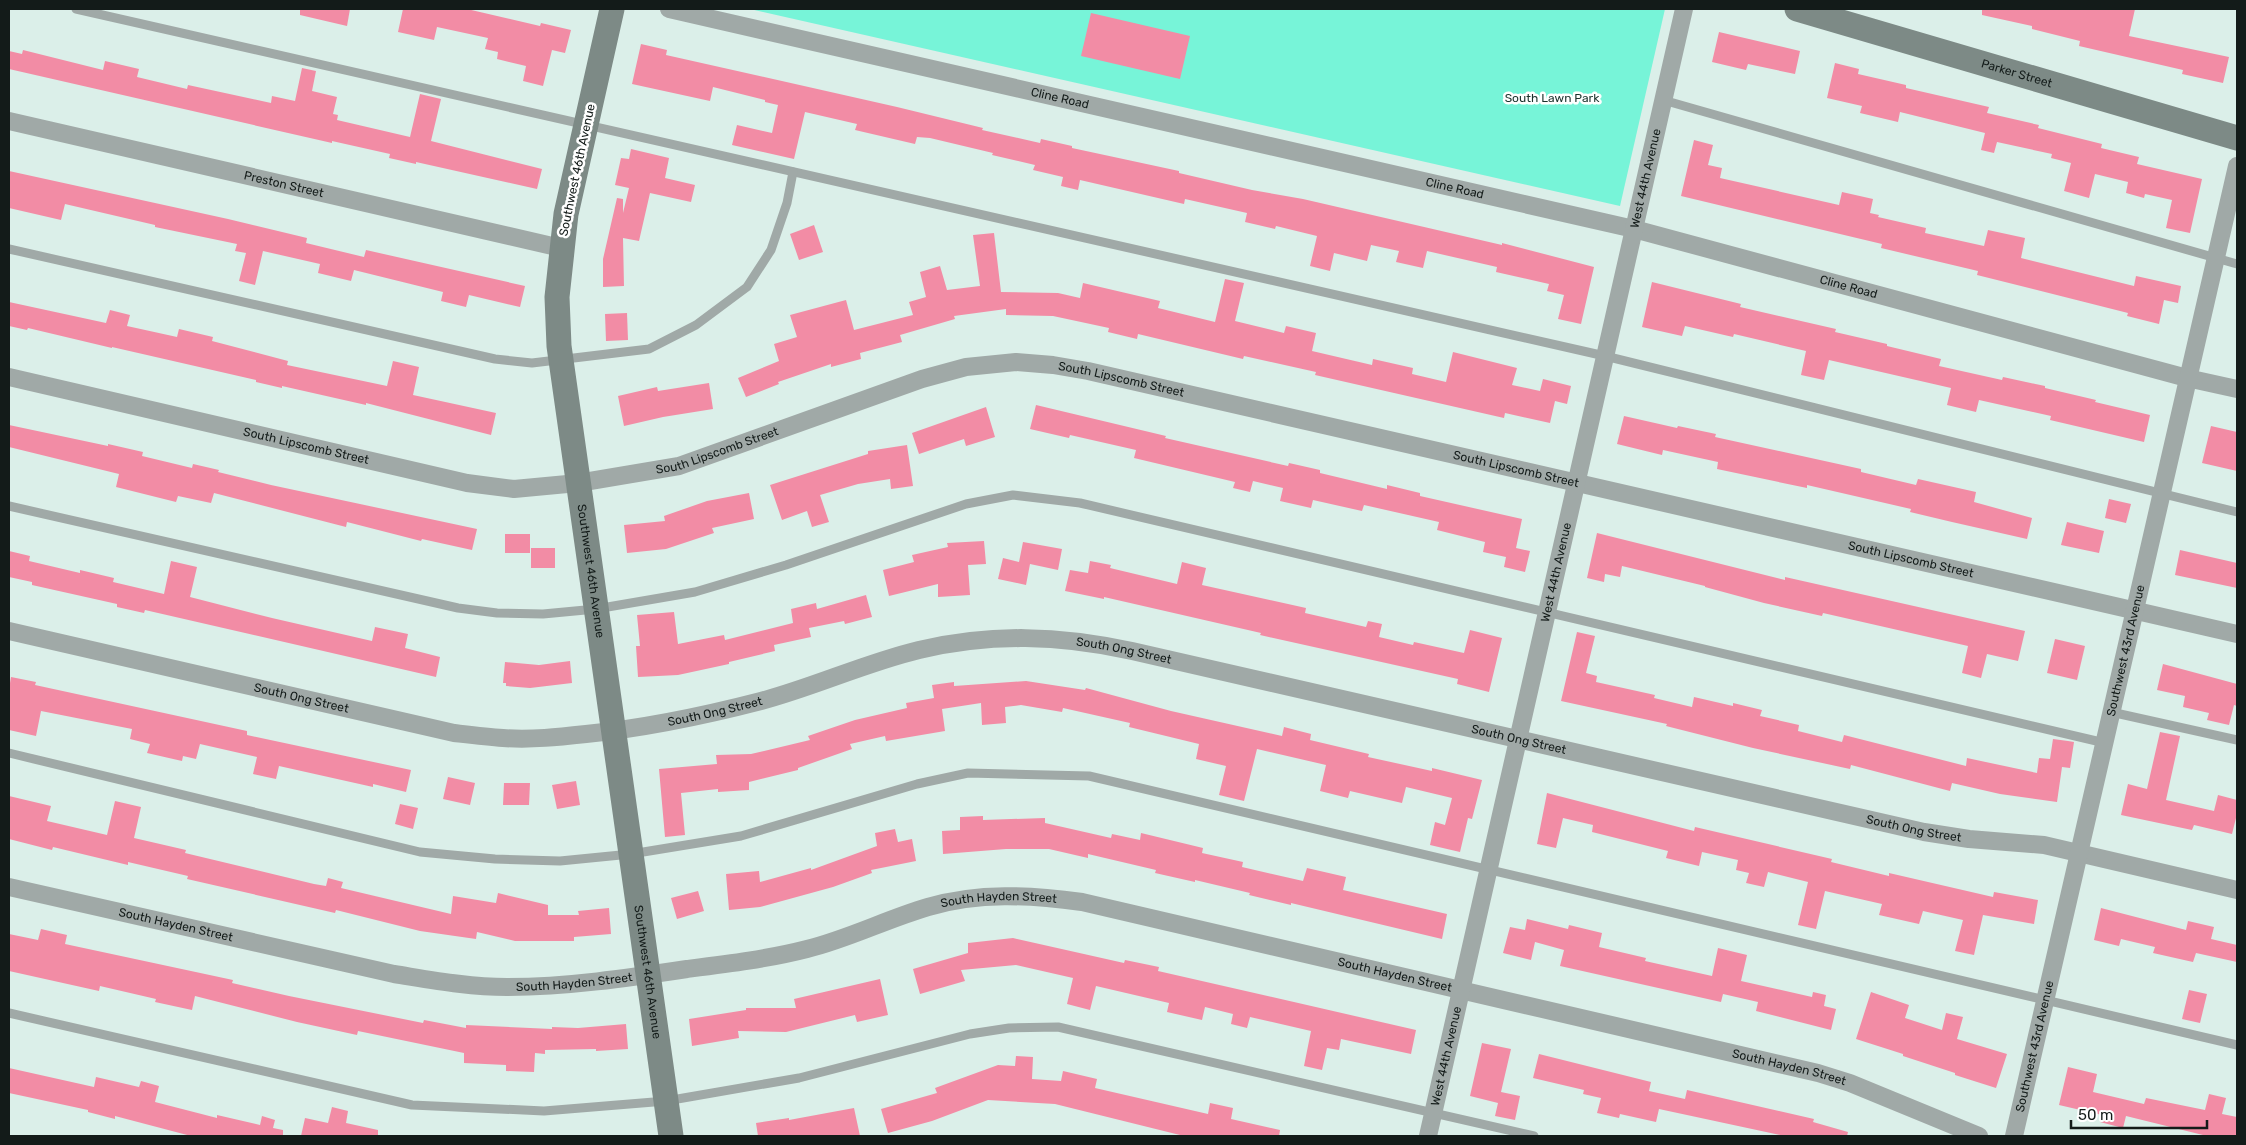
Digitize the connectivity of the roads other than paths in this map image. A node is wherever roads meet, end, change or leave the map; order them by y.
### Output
1 (76, 9) edge
2 (612, 9) edge
3 (669, 9) edge
4 (1684, 9) edge
5 (1797, 9) edge
6 (1663, 100) junction
7 (9, 121) edge
8 (586, 125) junction
9 (2237, 138) edge
10 (2237, 166) edge
11 (793, 172) junction
12 (1634, 229) junction
13 (561, 248) junction
14 (9, 249) edge
15 (2216, 258) junction
16 (2237, 264) edge
17 (1605, 356) junction
18 (561, 360) junction
19 (9, 377) edge
20 (2188, 378) junction
21 (2237, 389) edge
22 (578, 483) junction
23 (1578, 483) junction
24 (2161, 494) junction
25 (9, 506) edge
26 (2237, 512) edge
27 (596, 609) junction
28 (2134, 610) junction
29 (1547, 613) junction
30 (9, 631) edge
31 (2237, 634) edge
32 (2111, 712) junction
33 (613, 731) junction
34 (1520, 740) junction
35 (2237, 740) edge
36 (2105, 743) junction
37 (9, 753) edge
38 (2080, 853) junction
39 (631, 854) junction
40 (1490, 870) junction
41 (9, 887) edge
42 (2237, 890) edge
43 (648, 975) junction
44 (1462, 991) junction
45 (2045, 1001) junction
46 (9, 1013) edge
47 (2237, 1045) edge
48 (666, 1102) junction
49 (1434, 1112) junction
50 (671, 1136) edge
51 (1428, 1136) edge
52 (1534, 1136) edge
53 (1979, 1136) edge
54 (2014, 1136) edge

1 - 8 lane
2 - 8 main road, Southwest 46th Avenue
3 - 12 street, Cline Road
4 - 6 street, West 44th Avenue
5 - 9 main road, Parker Street
6 - 12 street, West 44th Avenue
6 - 15 lane
7 - 13 street, Preston Street
8 - 11 lane
8 - 13 main road, Southwest 46th Avenue
10 - 15 street, Southwest 43rd Avenue
11 - 17 lane
11 - 18 lane
12 - 17 street, West 44th Avenue
12 - 20 street, Cline Road
13 - 18 main road, Southwest 46th Avenue
14 - 18 lane
15 - 16 lane
15 - 20 street, Southwest 43rd Avenue
17 - 23 street, West 44th Avenue
17 - 24 lane
18 - 22 main road, Southwest 46th Avenue
19 - 22 street, South Lipscomb Street
20 - 21 street, Cline Road
20 - 24 street, Southwest 43rd Avenue
22 - 23 street, South Lipscomb Street
22 - 27 main road, Southwest 46th Avenue
23 - 28 street, South Lipscomb Street
23 - 29 street, West 44th Avenue
24 - 26 lane
24 - 28 street, Southwest 43rd Avenue
25 - 27 lane
27 - 29 lane
27 - 33 main road, Southwest 46th Avenue
28 - 31 street, South Lipscomb Street
28 - 32 street, Southwest 43rd Avenue
29 - 34 street, West 44th Avenue
29 - 36 lane
30 - 33 street, South Ong Street
32 - 35 lane
32 - 36 street, Southwest 43rd Avenue
33 - 34 street, South Ong Street
33 - 39 main road, Southwest 46th Avenue
34 - 38 street, South Ong Street
34 - 40 street, West 44th Avenue
36 - 38 street, Southwest 43rd Avenue
37 - 39 lane
38 - 42 street, South Ong Street
38 - 45 street, Southwest 43rd Avenue
39 - 40 lane
39 - 43 main road, Southwest 46th Avenue
40 - 44 street, West 44th Avenue
40 - 45 lane
41 - 43 street, South Hayden Street
43 - 44 street, South Hayden Street
43 - 48 main road, Southwest 46th Avenue
44 - 49 street, West 44th Avenue
44 - 53 street, South Hayden Street
45 - 47 lane
45 - 54 street, Southwest 43rd Avenue
46 - 48 lane
48 - 49 lane
48 - 50 main road, Southwest 46th Avenue
49 - 51 street, West 44th Avenue
49 - 52 lane

